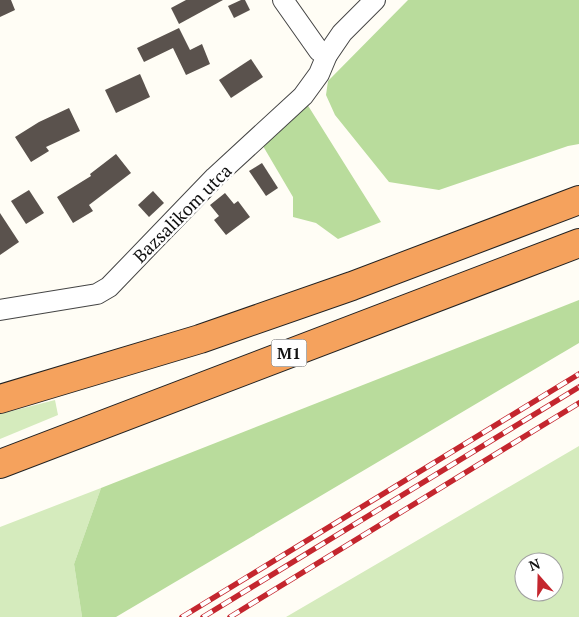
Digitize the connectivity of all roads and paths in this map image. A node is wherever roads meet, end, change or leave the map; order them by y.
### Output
1 (283, 0) edge
2 (375, 0) edge
3 (327, 55) junction
4 (579, 200) edge
5 (579, 244) edge
6 (0, 310) edge
7 (0, 399) edge
8 (0, 464) edge

1 - 3 street
2 - 3 street, Bazsalikom utca
3 - 6 street, Bazsalikom utca
4 - 7 highway, M1
5 - 8 highway, M1

